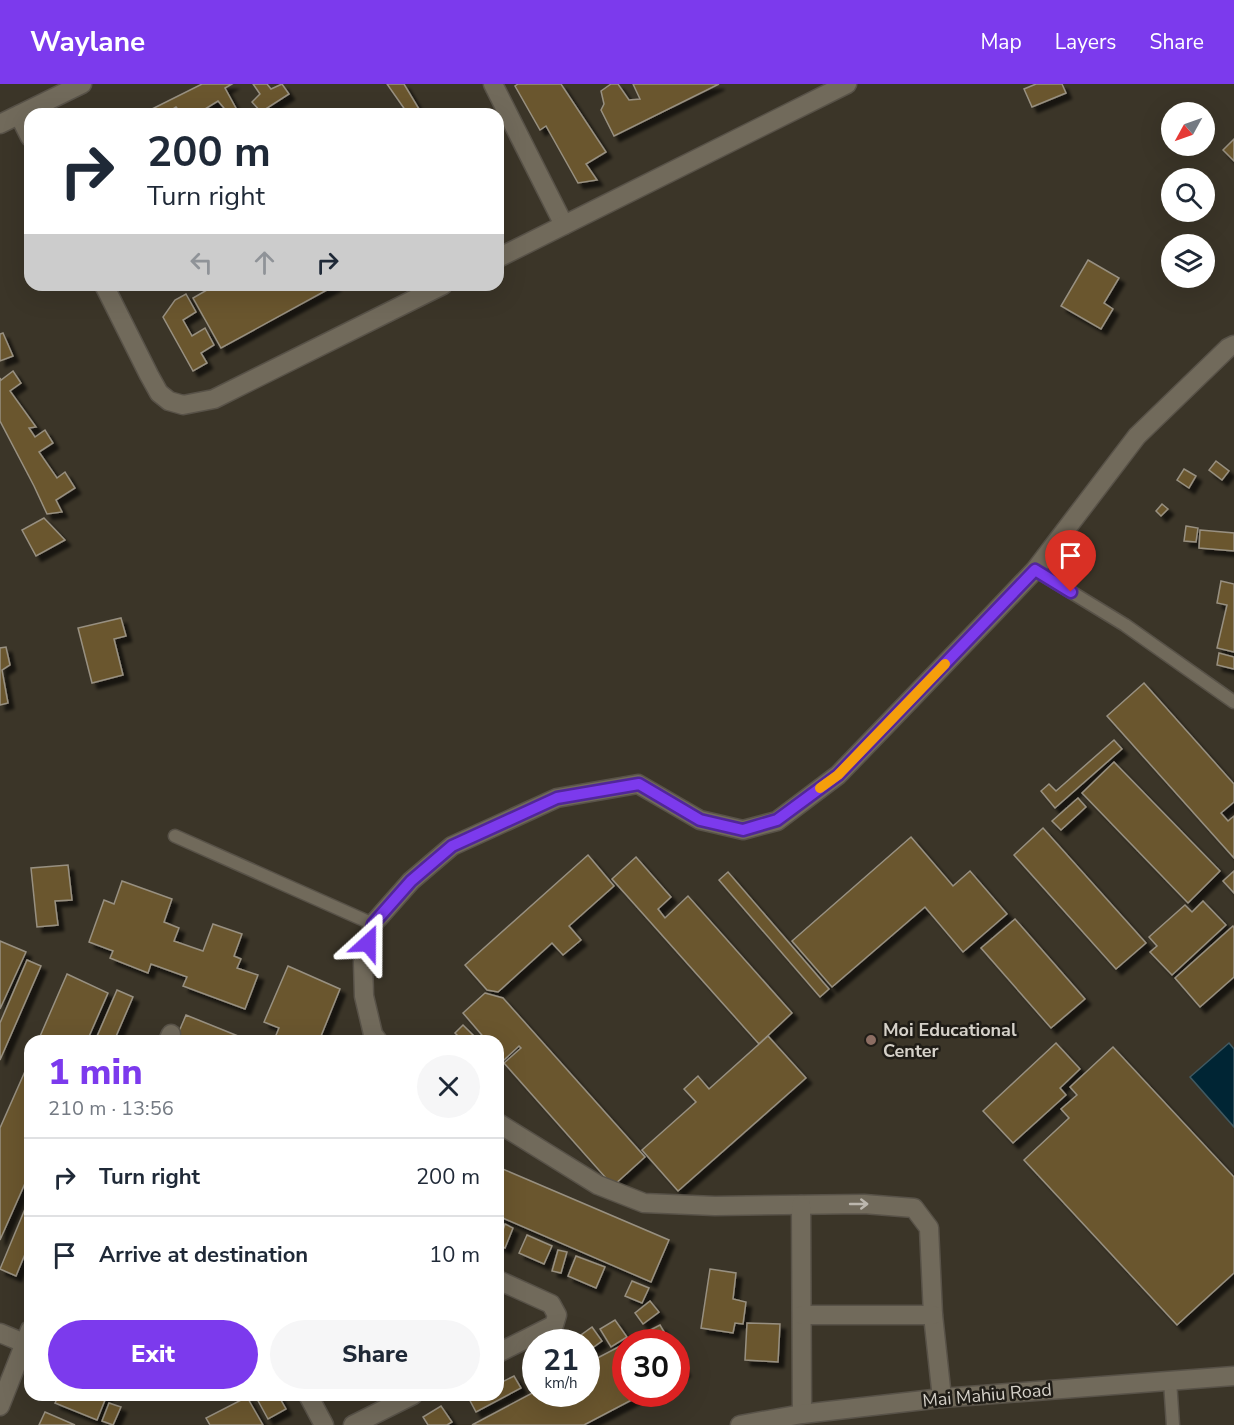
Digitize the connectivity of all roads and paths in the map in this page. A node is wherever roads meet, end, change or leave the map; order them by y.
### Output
1 (82, 84) edge
2 (493, 84) edge
3 (847, 84) edge
4 (35, 108) edge
5 (24, 113) edge
6 (19, 116) junction
7 (0, 124) edge
8 (24, 126) edge
9 (564, 225) junction
10 (504, 255) edge
11 (107, 291) edge
12 (431, 291) edge
13 (1234, 345) edge
14 (1035, 570) junction
15 (1234, 702) edge
16 (175, 836) dead end
17 (373, 924) junction
18 (374, 1035) edge
19 (504, 1127) edge
20 (801, 1205) junction
21 (504, 1283) edge
22 (802, 1314) junction
23 (933, 1315) junction
24 (0, 1333) edge
25 (24, 1337) edge
26 (24, 1345) edge
27 (504, 1350) edge
28 (1234, 1376) edge
29 (1170, 1381) junction
30 (942, 1398) junction
31 (311, 1401) edge
32 (401, 1401) edge
33 (0, 1406) edge
34 (802, 1414) junction
35 (324, 1425) edge
36 (353, 1425) edge
37 (740, 1425) edge
38 (1173, 1425) edge

1 - 4 street
2 - 9 street
3 - 9 street
5 - 6 street
6 - 7 street
6 - 8 street
9 - 10 street
11 - 12 street
13 - 14 street
14 - 15 lane
14 - 17 street
16 - 17 lane
17 - 18 street
19 - 20 street
20 - 22 street
20 -> 23 street
21 - 27 street
22 - 23 street
22 - 34 street
23 - 30 street
24 - 25 street
26 - 33 street
28 - 29 street, Mai Mahiu Road
29 - 30 street, Mai Mahiu Road
29 - 38 lane
30 - 34 street, Mai Mahiu Road
31 - 35 street
32 - 36 street
34 - 37 street, Mai Mahiu Road

